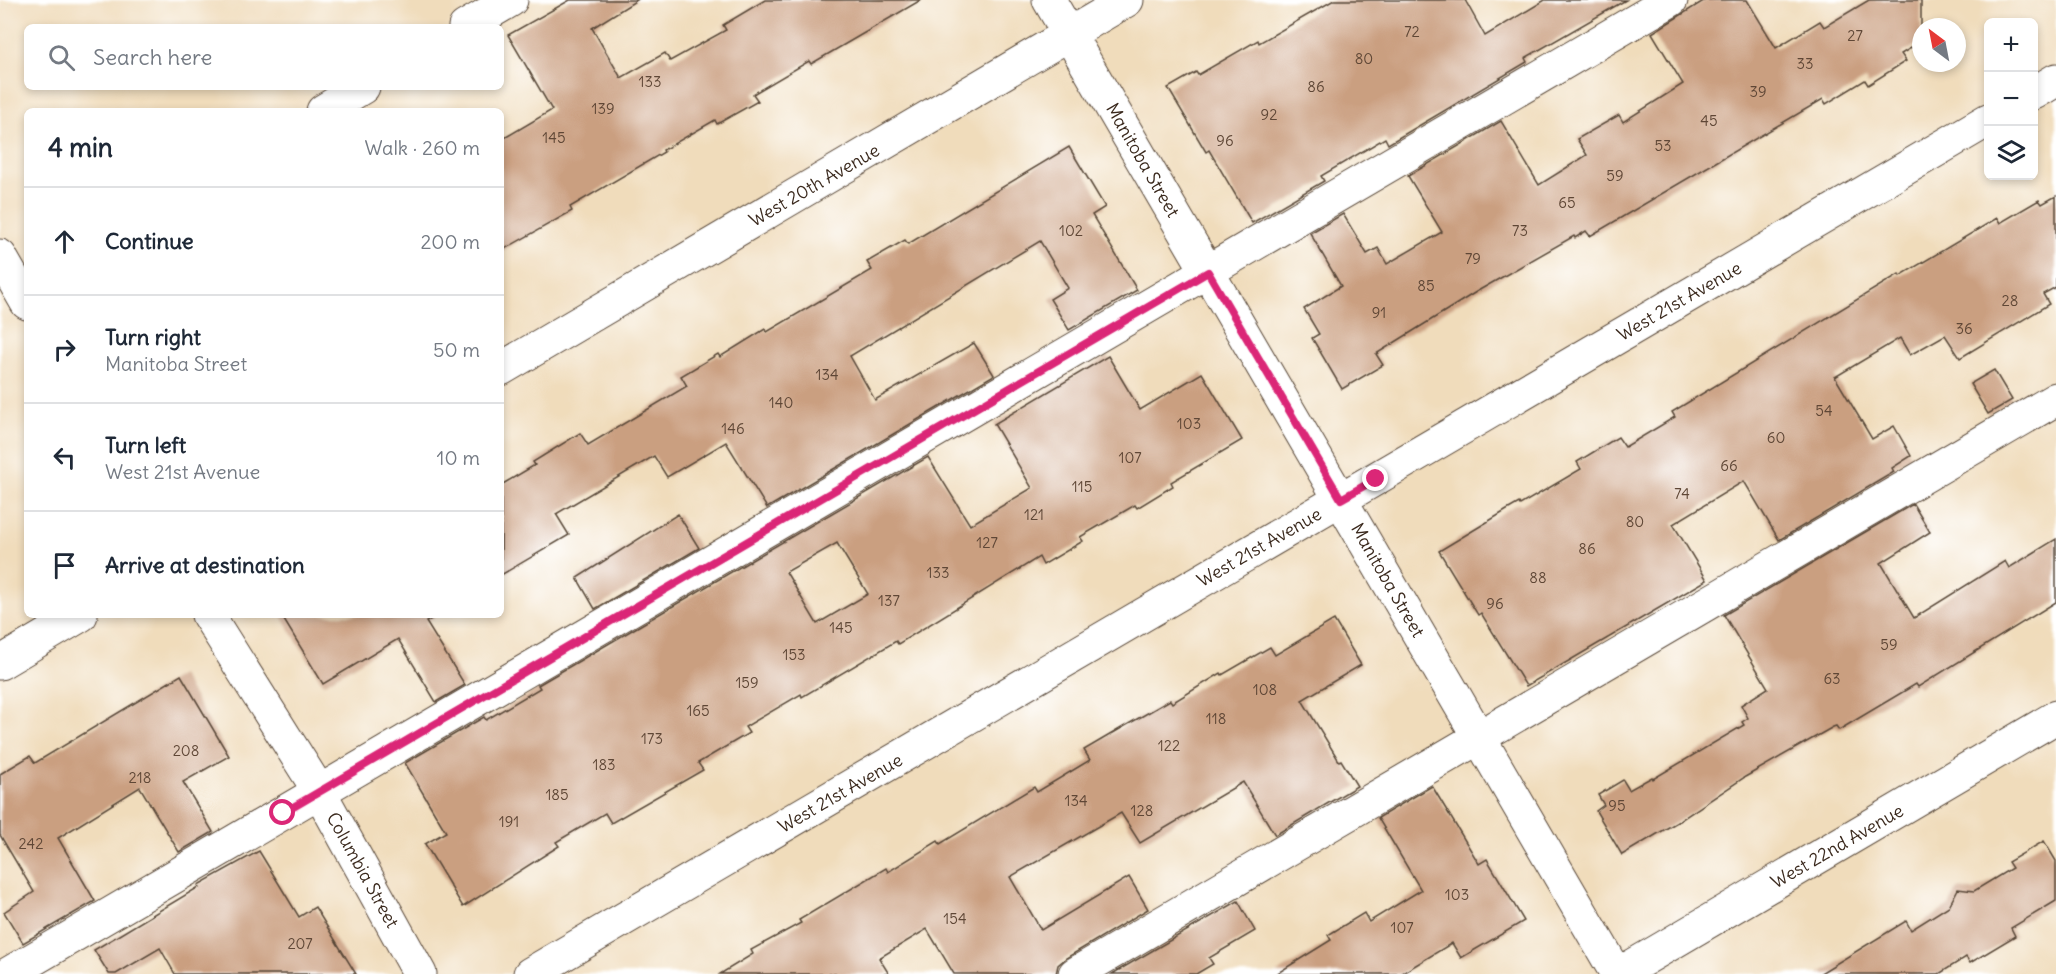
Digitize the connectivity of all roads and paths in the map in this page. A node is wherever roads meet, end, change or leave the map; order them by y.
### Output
1 (511, 0) edge
2 (1049, 0) edge
3 (1127, 0) edge
4 (1671, 0) edge
5 (470, 24) edge
6 (1069, 35) junction
7 (2056, 80) edge
8 (358, 90) edge
9 (2038, 91) edge
10 (328, 108) edge
11 (1984, 123) edge
12 (0, 256) edge
13 (1208, 272) junction
14 (18, 294) edge
15 (504, 367) edge
16 (2056, 399) edge
17 (1341, 499) junction
18 (76, 618) edge
19 (210, 618) edge
20 (0, 663) edge
21 (2056, 717) edge
22 (1480, 738) junction
23 (319, 791) junction
24 (8, 974) edge
25 (420, 974) edge
26 (530, 974) edge
27 (1075, 974) edge
28 (1618, 974) edge

1 - 5 street
2 - 6 street, Manitoba Street
3 - 6 street, West 20th Avenue
4 - 13 street
6 - 13 street, Manitoba Street
6 - 15 street, West 20th Avenue
7 - 9 street
8 - 10 street
11 - 17 street, West 21st Avenue
12 - 14 street
13 - 17 street, Manitoba Street
13 - 23 street
16 - 22 street
17 - 22 street, Manitoba Street
17 - 26 street, West 21st Avenue
18 - 20 street
19 - 23 street, Columbia Street
21 - 28 street, West 22nd Avenue
22 - 27 street
22 - 28 street, Manitoba Street
23 - 24 street
23 - 25 street, Columbia Street

